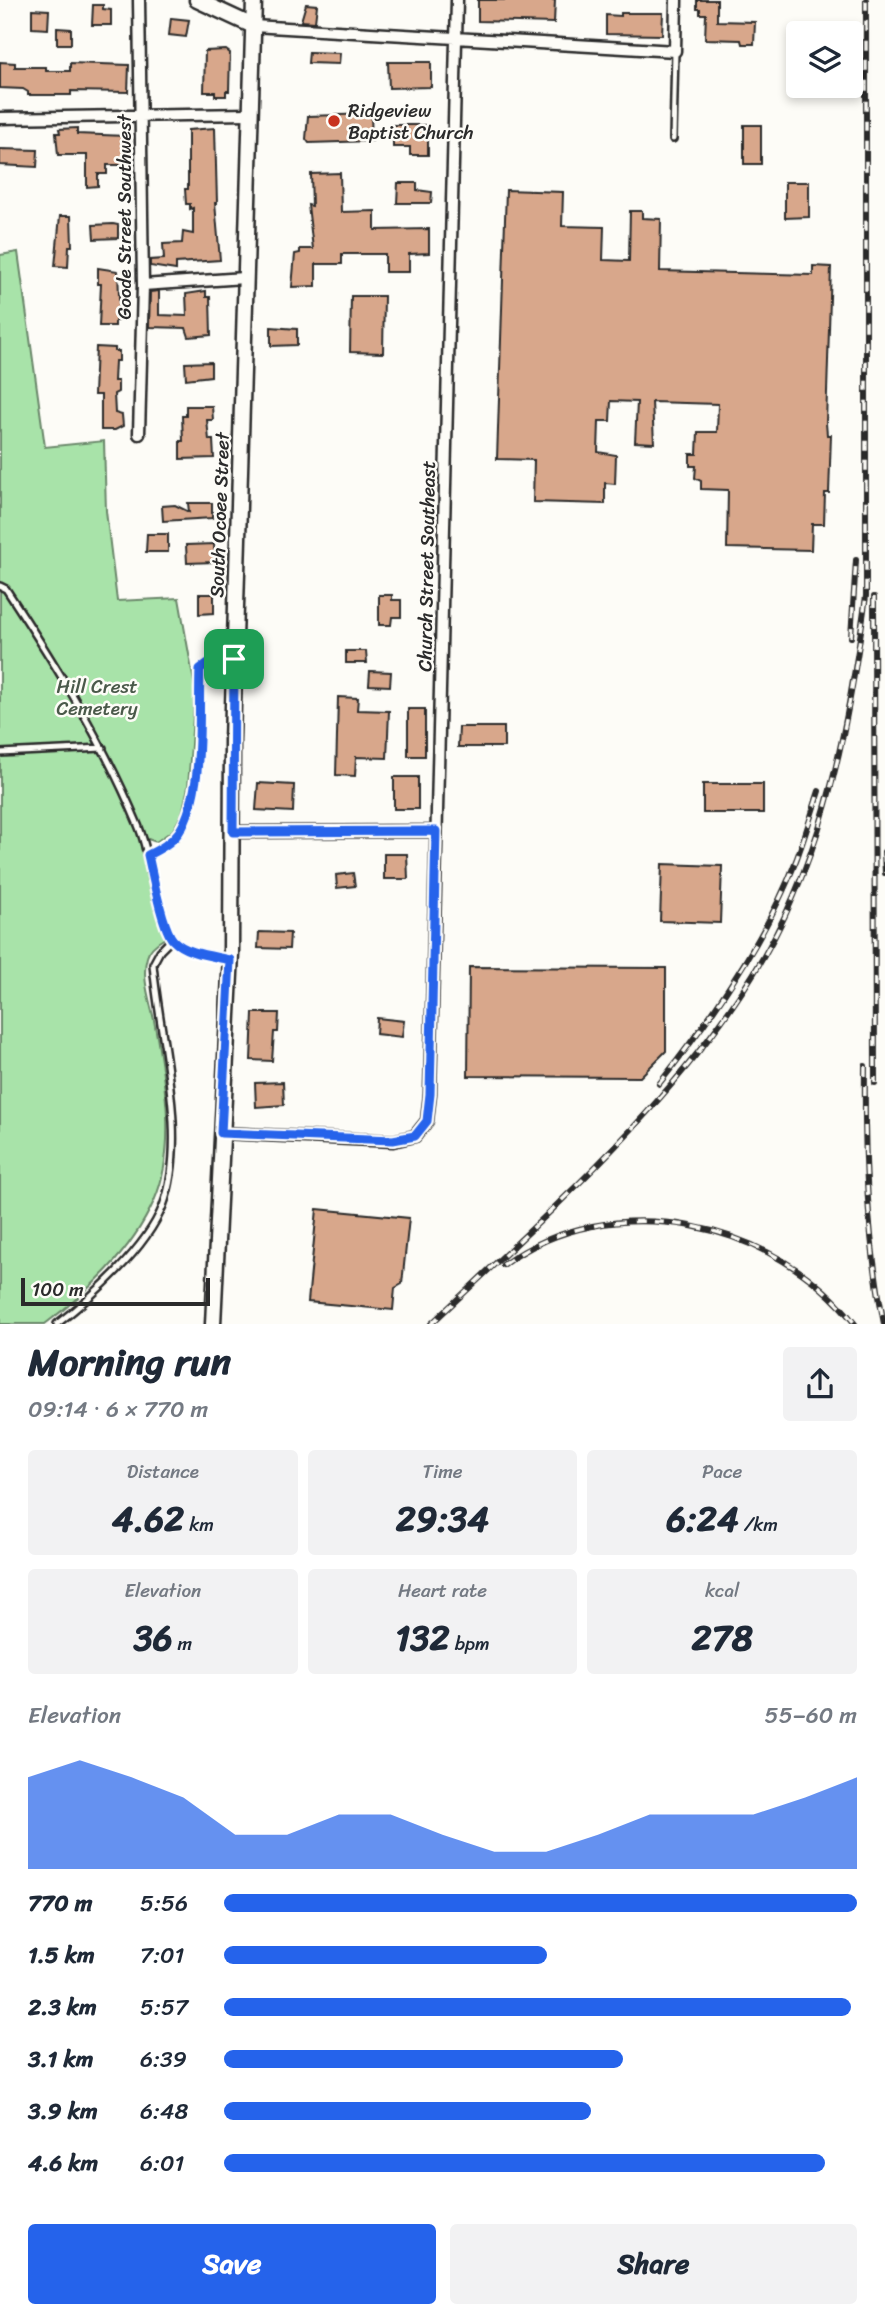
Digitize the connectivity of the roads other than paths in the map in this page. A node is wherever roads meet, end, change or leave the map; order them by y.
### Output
1 (139, 0) edge
2 (197, 0) edge
3 (254, 0) edge
4 (457, 0) edge
5 (676, 0) edge
6 (253, 26) junction
7 (455, 37) junction
8 (675, 51) junction
9 (249, 114) junction
10 (142, 115) junction
11 (0, 118) edge
12 (673, 139) dead end
13 (244, 278) junction
14 (143, 285) junction
15 (139, 434) dead end
16 (0, 586) edge
17 (234, 659) junction
18 (103, 748) junction
19 (0, 753) edge
20 (436, 831) junction
21 (233, 832) junction
22 (148, 855) junction
23 (172, 939) junction
24 (230, 960) junction
25 (221, 1133) junction
26 (57, 1324) edge
27 (213, 1324) edge

1 - 10 street, Goode Street Southwest
2 - 6 street
3 - 6 street, South Ocoee Street
4 - 7 street, Church Street Southeast
5 - 8 street
6 - 7 street
6 - 9 street, South Ocoee Street
7 - 8 street
7 - 20 street, Church Street Southeast
8 - 12 lane
9 - 10 street
9 - 13 street, South Ocoee Street
10 - 11 street
10 - 14 street, Goode Street Southwest
13 - 14 street
13 - 17 street, South Ocoee Street
14 - 15 street, Goode Street Southwest
16 - 18 lane
17 - 21 street, South Ocoee Street
17 - 22 lane
18 - 19 lane
18 - 22 lane
20 - 21 street
20 - 25 street, Church Street Southeast
21 - 24 street, South Ocoee Street
22 - 23 lane
23 - 24 lane
23 - 26 lane
24 - 25 street, South Ocoee Street
25 - 27 street, South Ocoee Street

